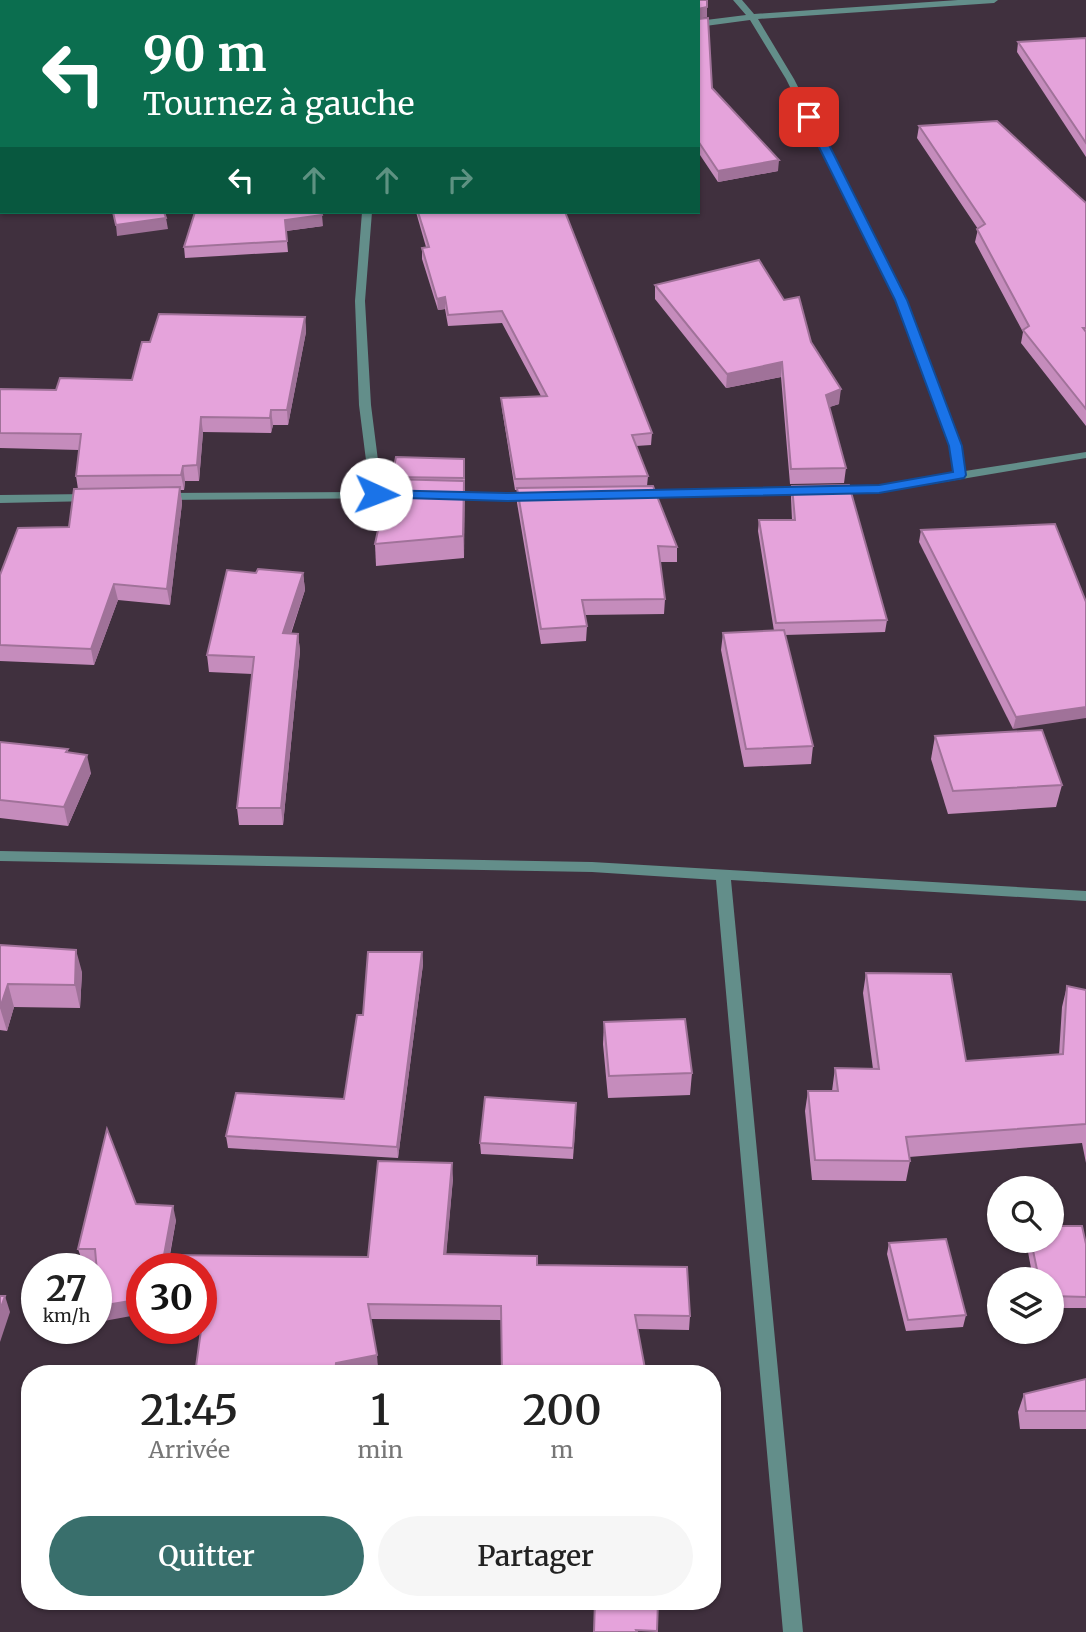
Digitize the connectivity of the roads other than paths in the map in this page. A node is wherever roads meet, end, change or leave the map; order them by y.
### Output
1 (737, 0) edge
2 (994, 0) edge
3 (752, 17) junction
4 (700, 24) edge
5 (367, 214) edge
6 (1086, 456) edge
7 (960, 475) junction
8 (376, 494) junction
9 (631, 495) edge
10 (549, 496) edge
11 (153, 497) edge
12 (97, 498) edge
13 (0, 499) edge
14 (0, 856) edge
15 (723, 875) junction
16 (1086, 896) edge
17 (793, 1632) edge

1 - 3 street
2 - 3 street
3 - 4 street
3 - 7 street
5 - 8 street
6 - 7 street
7 - 9 street
8 - 10 street
8 - 11 street
12 - 13 street
14 - 15 street
15 - 16 street
15 - 17 street

